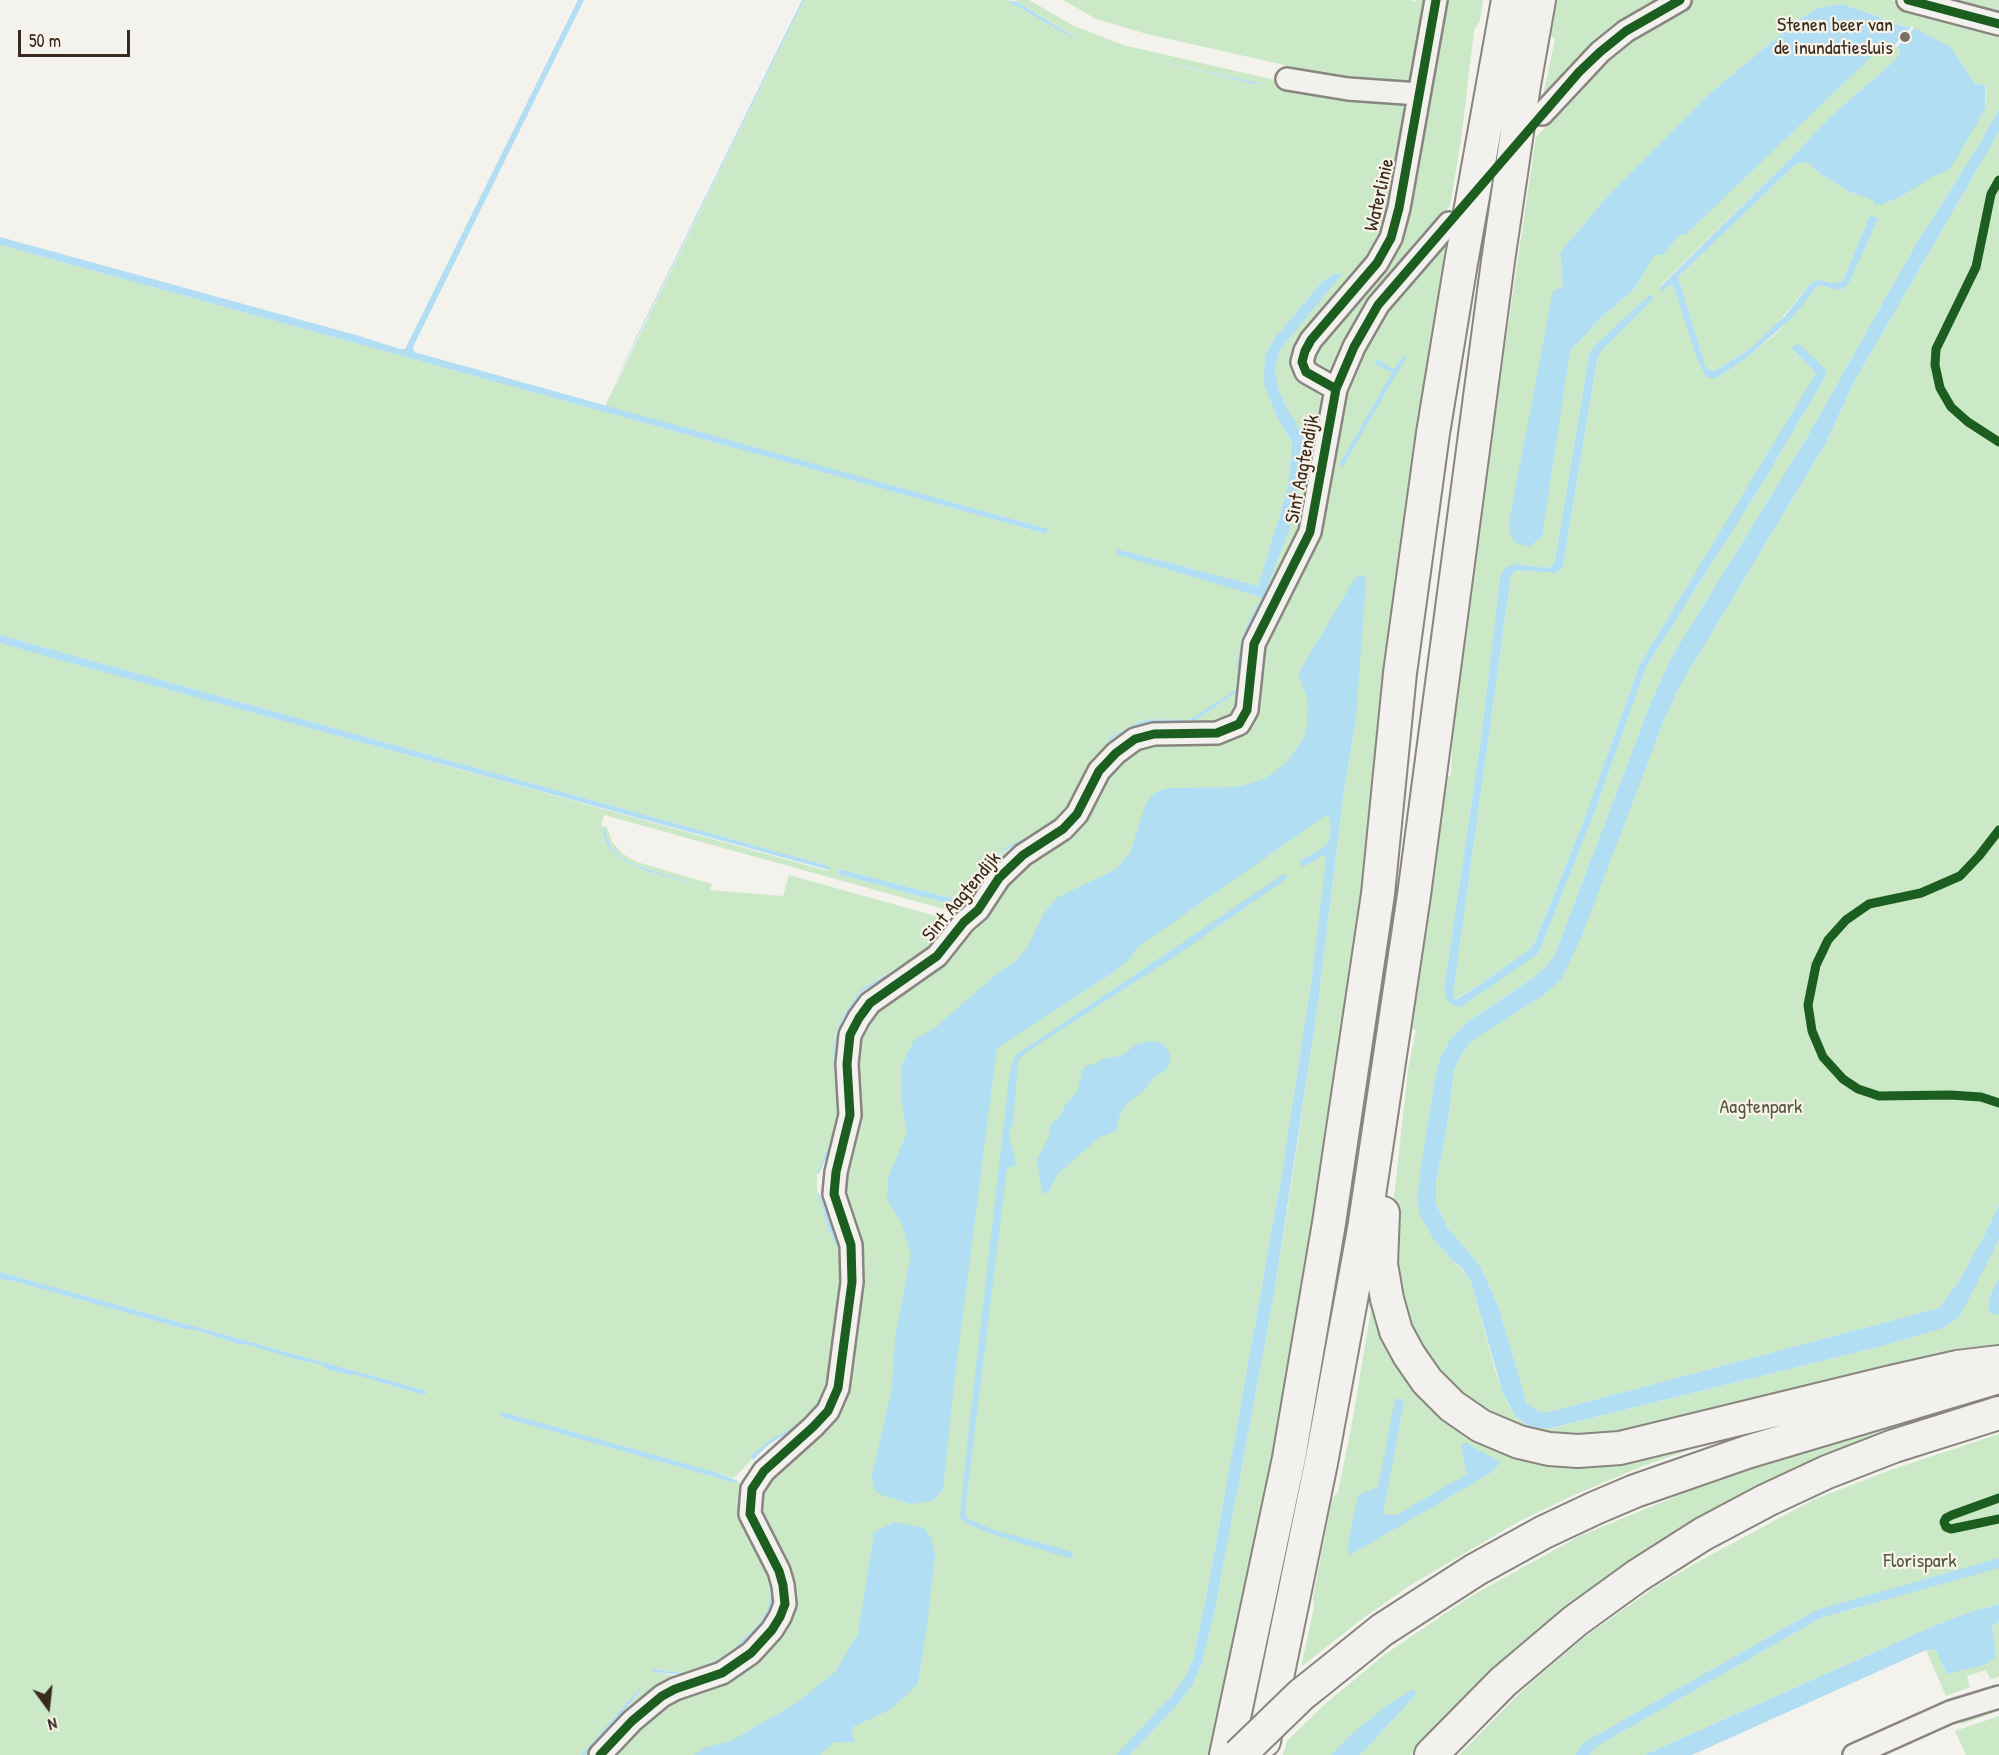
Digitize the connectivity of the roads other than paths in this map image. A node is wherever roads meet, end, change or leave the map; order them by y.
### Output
1 (1436, 0) edge
2 (1508, 0) edge
3 (1539, 0) edge
4 (1680, 0) edge
5 (1908, 0) edge
6 (1999, 24) edge
7 (1287, 79) dead end
8 (1419, 94) junction
9 (1542, 114) dead end
10 (1449, 223) dead end
11 (1336, 389) junction
12 (1389, 1062) junction
13 (1999, 1362) edge
14 (1999, 1377) edge
15 (1999, 1413) edge
16 (1999, 1697) edge
17 (600, 1755) edge
18 (1226, 1755) edge
19 (1239, 1755) edge
20 (1261, 1755) edge
21 (1431, 1755) edge
22 (1854, 1755) edge

1 - 8 street, Waterlinie
2 - 18 highway
3 - 12 highway
4 - 9 street
5 - 6 street
7 - 8 street
8 - 11 street, Waterlinie
10 - 11 street, Sint Aagtendijk
11 - 17 street, Sint Aagtendijk
12 - 13 highway
12 - 20 highway
14 - 19 highway, bridge
15 - 21 highway
16 - 22 street

